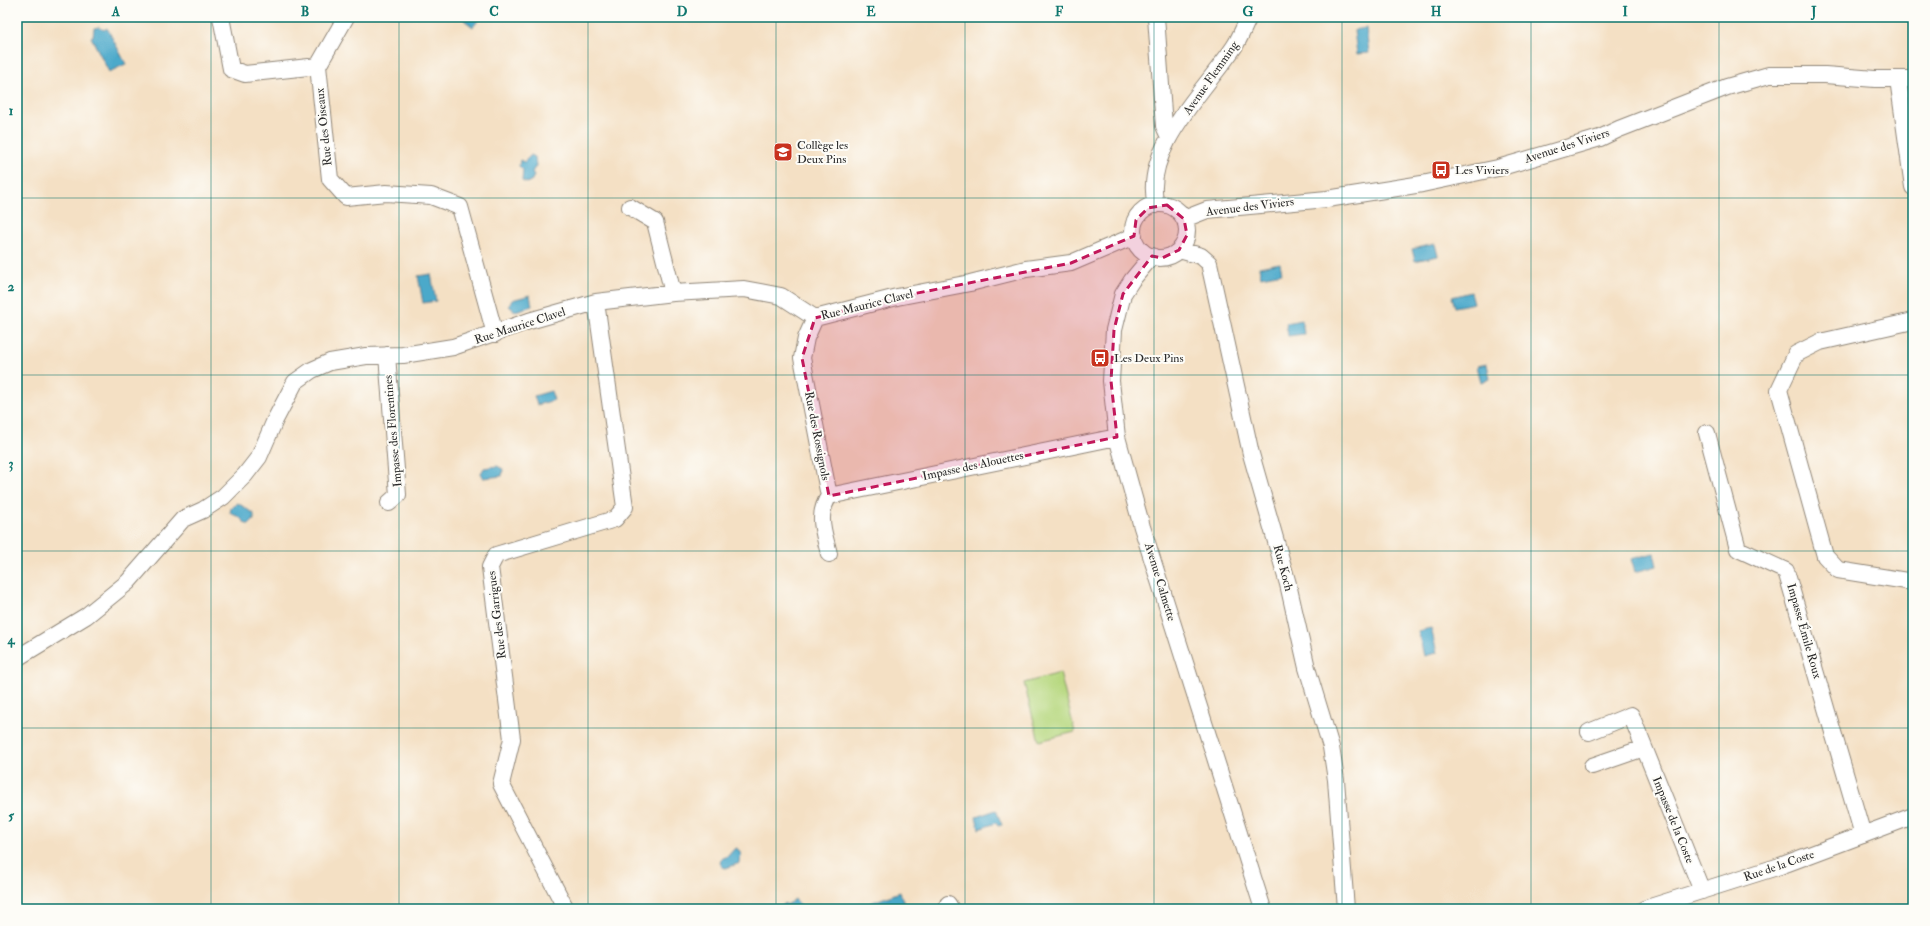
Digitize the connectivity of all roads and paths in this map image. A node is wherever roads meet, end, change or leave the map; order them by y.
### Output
1 (221, 17) edge
2 (346, 17) edge
3 (1156, 17) edge
4 (1249, 17) edge
5 (318, 66) junction
6 (1905, 79) edge
7 (1169, 137) junction
8 (1913, 187) edge
9 (1156, 204) junction
10 (630, 207) dead end
11 (1184, 219) junction
12 (1134, 236) junction
13 (1179, 250) junction
14 (1152, 256) junction
15 (673, 293) junction
16 (596, 302) junction
17 (815, 318) junction
18 (1913, 321) edge
19 (495, 334) junction
20 (387, 355) junction
21 (1707, 433) dead end
22 (1117, 437) junction
23 (829, 496) junction
24 (389, 503) dead end
25 (829, 554) dead end
26 (1913, 582) edge
27 (17, 658) edge
28 (1589, 732) dead end
29 (1644, 748) junction
30 (1592, 766) dead end
31 (1913, 816) edge
32 (1863, 835) junction
33 (1702, 891) junction
34 (566, 909) edge
35 (1263, 909) edge
36 (1346, 909) edge
37 (1644, 909) edge

1 - 5 street
2 - 5 street
3 - 7 street
4 - 7 street, Avenue Flemming
5 - 19 street, Rue des Oiseaux
6 - 8 street
6 - 11 street, Avenue des Viviers
7 - 9 street, Avenue Flemming
9 - 11 street
9 - 12 street
10 - 15 street
11 - 13 street
12 - 14 street
12 - 17 street, Rue Maurice Clavel
13 - 14 street
13 - 36 street, Rue Koch
14 - 22 street, Avenue Calmette
15 - 16 street, Rue Maurice Clavel
15 - 17 street, Rue Maurice Clavel
16 - 19 street, Rue Maurice Clavel
16 - 34 street, Rue des Garrigues
17 - 23 street, Rue des Rossignols
18 - 26 street
19 - 20 street, Rue Maurice Clavel
20 - 24 street, Impasse des Florentines
20 - 27 street, Rue Maurice Clavel
21 - 32 street, Impasse Émile Roux
22 - 23 street, Impasse des Alouettes
22 - 35 street, Avenue Calmette
23 - 25 street, Rue des Rossignols
28 - 29 street, Impasse de la Coste
29 - 30 street
29 - 33 street, Impasse de la Coste
31 - 32 street, Rue de la Coste
32 - 33 street, Rue de la Coste
33 - 37 street, Rue de la Coste

